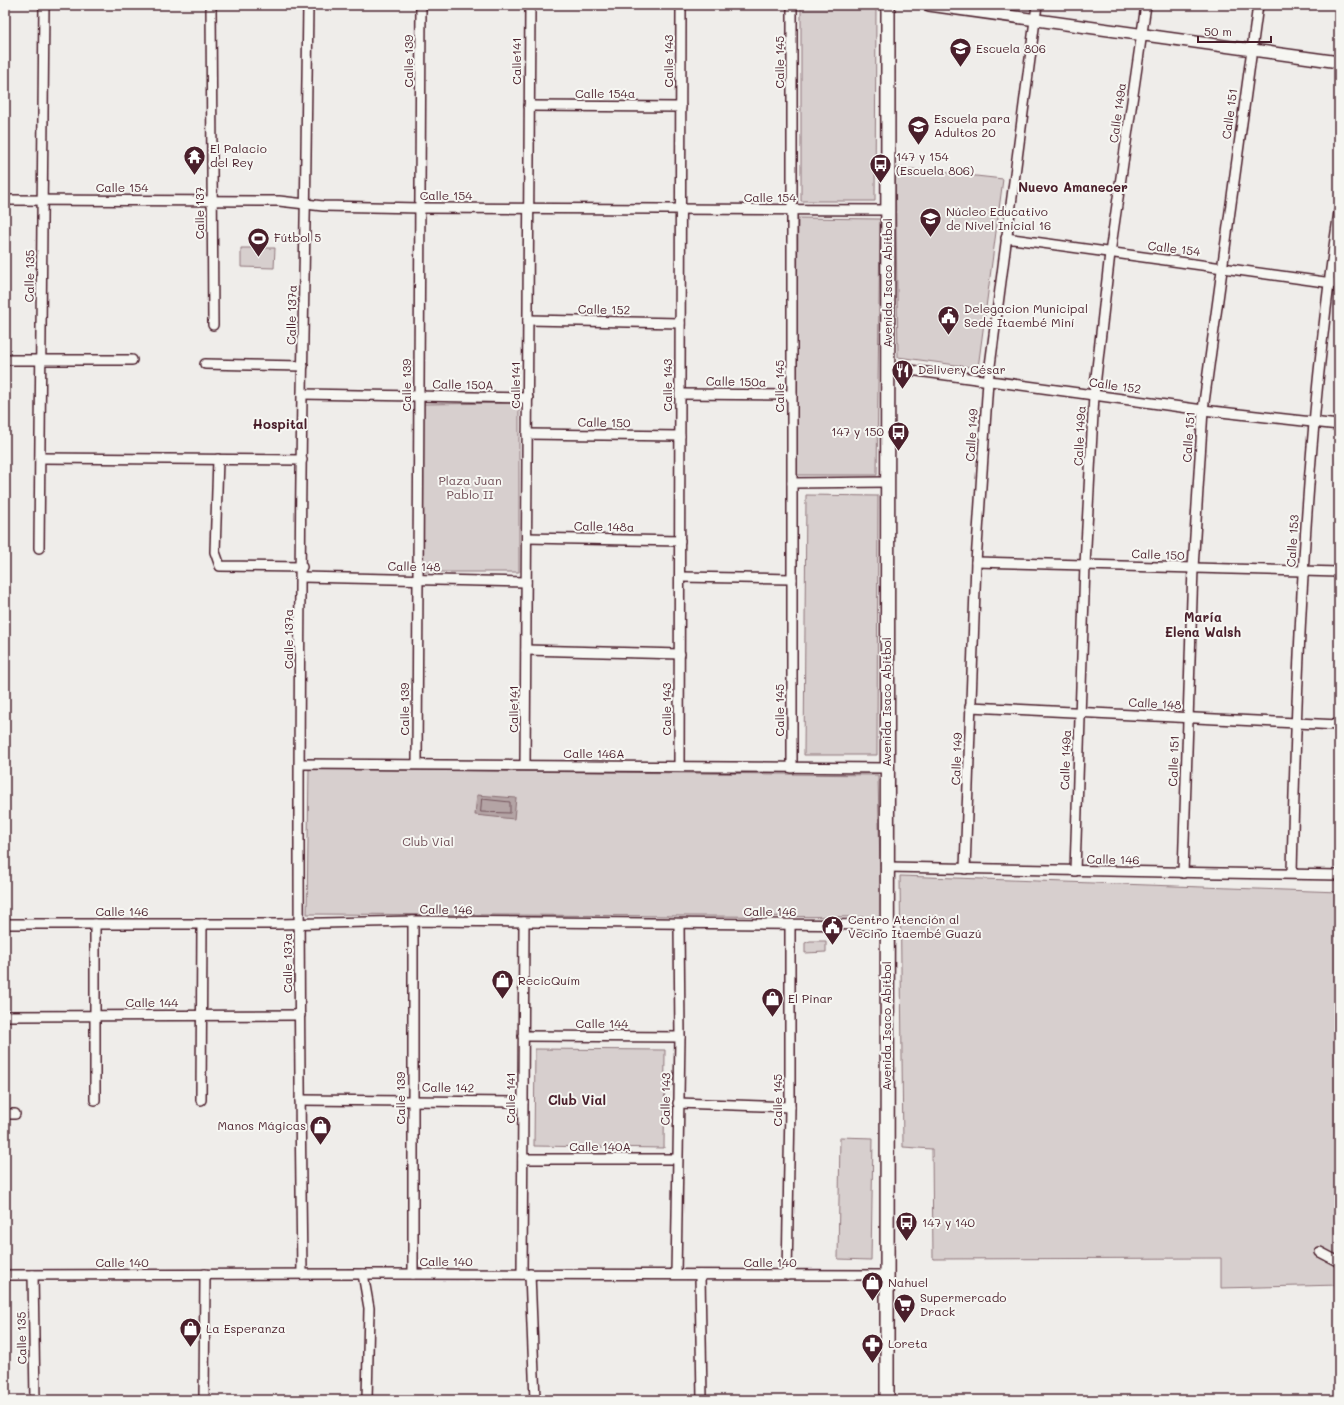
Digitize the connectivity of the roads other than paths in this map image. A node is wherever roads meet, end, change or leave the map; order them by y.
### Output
1 (44, 5) edge
2 (211, 5) edge
3 (308, 5) edge
4 (422, 5) edge
5 (530, 5) edge
6 (681, 5) edge
7 (792, 5) edge
8 (888, 5) edge
9 (929, 5) edge
10 (1037, 5) edge
11 (1146, 5) edge
12 (1258, 5) edge
13 (1035, 19) junction
14 (1141, 35) junction
15 (1251, 49) junction
16 (1339, 62) edge
17 (529, 106) junction
18 (681, 107) junction
19 (5, 200) edge
20 (42, 200) junction
21 (212, 200) junction
22 (307, 204) junction
23 (420, 208) junction
24 (528, 208) junction
25 (792, 209) junction
26 (681, 210) junction
27 (888, 210) junction
28 (1339, 212) edge
29 (1006, 238) junction
30 (1110, 253) junction
31 (1221, 267) junction
32 (1328, 283) junction
33 (1339, 284) edge
34 (528, 320) junction
35 (680, 323) junction
36 (213, 325) dead end
37 (5, 360) edge
38 (132, 360) dead end
39 (41, 361) junction
40 (205, 364) dead end
41 (303, 366) junction
42 (888, 367) junction
43 (988, 381) junction
44 (302, 394) junction
45 (680, 394) junction
46 (792, 395) junction
47 (1094, 395) junction
48 (419, 396) junction
49 (528, 398) junction
50 (1203, 410) junction
51 (1314, 422) junction
52 (1339, 425) edge
53 (527, 434) junction
54 (680, 436) junction
55 (40, 458) junction
56 (218, 460) junction
57 (302, 460) junction
58 (888, 482) junction
59 (792, 484) junction
60 (527, 538) junction
61 (680, 541) junction
62 (39, 548) dead end
63 (976, 562) junction
64 (1085, 565) junction
65 (302, 567) junction
66 (1193, 568) junction
67 (1302, 571) junction
68 (1339, 572) edge
69 (680, 576) junction
70 (302, 577) junction
71 (418, 579) junction
72 (792, 579) junction
73 (526, 582) junction
74 (526, 650) junction
75 (680, 654) junction
76 (970, 707) junction
77 (1080, 713) junction
78 (1187, 718) junction
79 (1295, 723) junction
80 (1339, 725) edge
81 (300, 764) junction
82 (417, 764) junction
83 (525, 765) junction
84 (679, 766) junction
85 (792, 768) junction
86 (887, 768) junction
87 (887, 867) junction
88 (965, 869) junction
89 (1075, 871) junction
90 (1182, 873) junction
91 (1292, 873) junction
92 (1339, 875) edge
93 (413, 921) junction
94 (524, 922) junction
95 (5, 924) edge
96 (95, 924) junction
97 (202, 924) junction
98 (300, 924) junction
99 (678, 924) junction
100 (790, 924) junction
101 (887, 926) junction
102 (201, 1015) junction
103 (300, 1015) junction
104 (5, 1016) edge
105 (95, 1016) junction
106 (523, 1036) junction
107 (680, 1037) junction
108 (95, 1100) dead end
109 (201, 1100) dead end
110 (300, 1100) junction
111 (413, 1100) junction
112 (523, 1102) junction
113 (678, 1103) junction
114 (790, 1107) junction
115 (5, 1114) edge
116 (15, 1114) dead end
117 (523, 1159) junction
118 (677, 1159) junction
119 (1320, 1252) dead end
120 (1339, 1262) edge
121 (205, 1274) junction
122 (302, 1274) junction
123 (363, 1274) junction
124 (413, 1274) junction
125 (526, 1274) junction
126 (676, 1274) junction
127 (5, 1275) edge
128 (33, 1275) junction
129 (700, 1275) junction
130 (787, 1275) junction
131 (887, 1275) junction
132 (35, 1400) edge
133 (204, 1400) edge
134 (367, 1400) edge
135 (535, 1400) edge
136 (702, 1400) edge
137 (887, 1400) edge

1 - 20 street, Calle 135
2 - 21 street, Calle 137
3 - 22 street, Calle 137a
4 - 23 street, Calle 139
5 - 17 street, Calle141
6 - 18 street, Calle 143
7 - 25 street, Calle 145
8 - 27 main road, Avenida Isaco Abitbol
9 - 13 street
10 - 13 street, Calle 149
11 - 14 street, Calle 149a
12 - 15 street, Calle 151
13 - 14 street
13 - 29 street, Calle 149
14 - 15 street
14 - 30 street, Calle 149a
15 - 16 street
15 - 31 street, Calle 151
17 - 18 street, Calle 154a
17 - 24 street, Calle141
18 - 26 street, Calle 143
19 - 20 street, Calle 154
20 - 21 street, Calle 154
20 - 39 street, Calle 135
21 - 22 street, Calle 154
21 - 36 street, Calle 137
22 - 23 street, Calle 154
22 - 41 street, Calle 137a
23 - 24 street, Calle 154
23 - 48 street, Calle 139
24 - 26 street, Calle 154
24 - 34 street, Calle141
25 - 26 street, Calle 154
25 - 27 street, Calle 154
25 - 46 street, Calle 145
26 - 35 street, Calle 143
27 - 42 main road, Avenida Isaco Abitbol
28 - 32 street, Calle 153
29 - 30 street, Calle 154
29 - 43 street, Calle 149
30 - 31 street, Calle 154
30 - 47 street, Calle 149a
31 - 32 street, Calle 154
31 - 50 street, Calle 151
32 - 33 street, Calle 154
32 - 51 street, Calle 153
34 - 35 street, Calle 152
34 - 49 street, Calle141
35 - 45 street, Calle 143
37 - 39 street
38 - 39 street
39 - 55 street, Calle 135
40 - 41 street
41 - 44 street, Calle 137a
42 - 43 street, Calle 152
42 - 58 main road, Avenida Isaco Abitbol
43 - 47 street, Calle 152
43 - 63 street, Calle 149
44 - 48 street, Calle 150A
44 - 57 street, Calle 137a
45 - 46 street, Calle 150a
45 - 54 street, Calle 143
46 - 59 street, Calle 145
47 - 50 street, Calle 152
47 - 64 street, Calle 149a
48 - 49 street, Calle 150A
48 - 71 street, Calle 139
49 - 53 street, Calle141
50 - 51 street, Calle 152
50 - 66 street, Calle 151
51 - 52 street, Calle 152
51 - 67 street, Calle 153
53 - 54 street, Calle 150
53 - 60 street, Calle141
54 - 61 street, Calle 143
55 - 56 street
55 - 62 street, Calle 135
56 - 57 street
56 - 65 street
57 - 65 street, Calle 137a
58 - 59 street
58 - 86 main road, Avenida Isaco Abitbol
59 - 72 street, Calle 145
60 - 61 street, Calle 148a
60 - 73 street, Calle141
61 - 69 street, Calle 143
63 - 64 street, Calle 150
63 - 76 street, Calle 149
64 - 66 street, Calle 150
64 - 77 street, Calle 149a
65 - 70 street, Calle 137a
66 - 67 street, Calle 150
66 - 78 street, Calle 151
67 - 68 street, Calle 150
67 - 79 street, Calle 153
69 - 72 street
69 - 75 street, Calle 143
70 - 71 street, Calle 148
70 - 81 street, Calle 137a
71 - 73 street, Calle 148
71 - 82 street, Calle 139
72 - 85 street, Calle 145
73 - 74 street, Calle141
74 - 75 street
74 - 83 street, Calle141
75 - 84 street, Calle 143
76 - 77 street, Calle 148
76 - 88 street, Calle 149
77 - 78 street, Calle 148
77 - 89 street, Calle 149a
78 - 79 street, Calle 148
78 - 90 street, Calle 151
79 - 80 street, Calle 148
79 - 91 street, Calle 153
81 - 82 street, Calle 146A
81 - 98 street, Calle 137a
82 - 83 street, Calle 146A
83 - 84 street, Calle 146A
84 - 85 street, Calle 146A
85 - 86 street, Calle 146A
86 - 87 main road, Avenida Isaco Abitbol
87 - 88 street, Calle 146
87 - 101 main road, Avenida Isaco Abitbol
88 - 89 street, Calle 146
89 - 90 street, Calle 146
90 - 91 street, Calle 146
91 - 92 street, Calle 146
93 - 94 street, Calle 146
93 - 98 street, Calle 146
93 - 111 street, Calle 139
94 - 99 street, Calle 146
94 - 106 street, Calle 141
95 - 96 street, Calle 146
96 - 97 street, Calle 146
96 - 105 street
97 - 98 street, Calle 146
97 - 102 street
98 - 103 street, Calle 137a
99 - 100 street, Calle 146
99 - 107 street, Calle 143
100 - 101 street, Calle 146
100 - 114 street, Calle 145
101 - 131 main road, Avenida Isaco Abitbol
102 - 103 street, Calle 144
102 - 105 street, Calle 144
102 - 109 street
103 - 110 street, Calle 137a
104 - 105 street, Calle 144
105 - 108 street
106 - 107 street, Calle 144
106 - 112 street, Calle 141
107 - 113 street, Calle 143
110 - 111 street, Calle 142
110 - 122 street, Calle 137a
111 - 112 street, Calle 142
111 - 124 street, Calle 139
112 - 117 street, Calle 141
113 - 114 street
113 - 118 street, Calle 143
114 - 130 street, Calle 145
115 - 116 street
117 - 118 street, Calle 140A
117 - 125 street, Calle 141
118 - 126 street, Calle 143
119 - 120 street
121 - 122 street, Calle 140
121 - 128 street, Calle 140
121 - 133 street
122 - 123 street, Calle 140
123 - 124 street, Calle 140
123 - 134 street
124 - 125 street, Calle 140
125 - 126 street, Calle 140
125 - 135 street, Calle 141
126 - 129 street, Calle 140
127 - 128 street, Calle 140
128 - 132 street, Calle 135
129 - 130 street, Calle 140
129 - 136 street
130 - 131 street, Calle 140
131 - 137 main road, Avenida Isaco Abitbol

